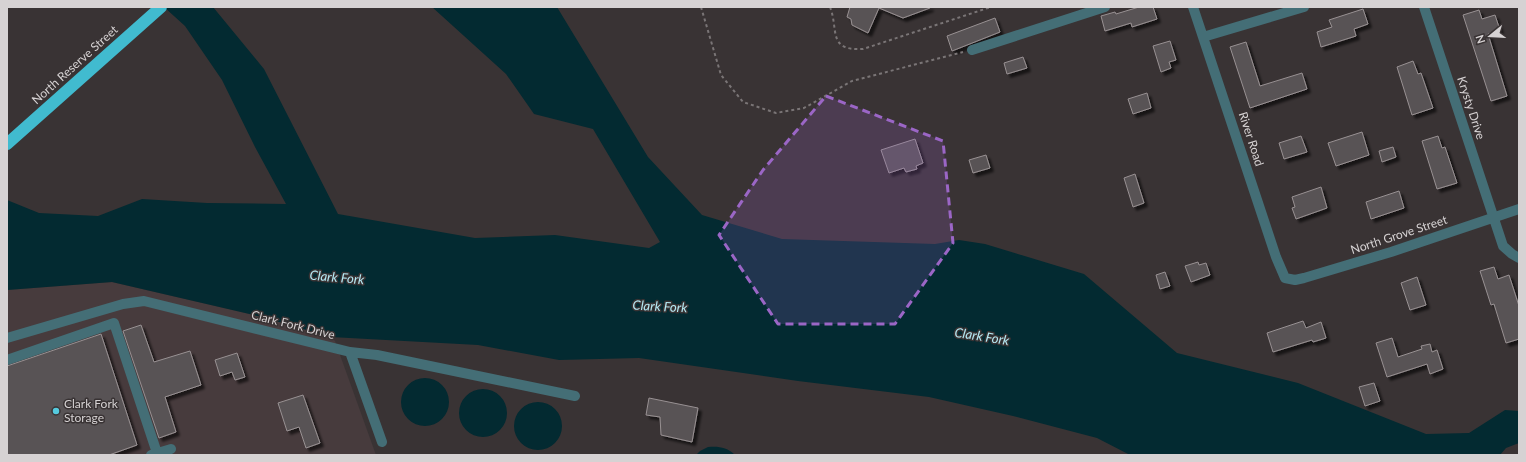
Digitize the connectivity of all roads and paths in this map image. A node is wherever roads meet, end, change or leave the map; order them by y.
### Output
1 (161, 7) edge
2 (701, 7) edge
3 (830, 7) edge
4 (991, 7) edge
5 (1105, 7) edge
6 (1193, 7) edge
7 (1304, 7) edge
8 (1424, 7) edge
9 (1203, 37) junction
10 (972, 50) joint
11 (7, 144) edge
12 (1519, 209) edge
13 (1494, 217) junction
14 (1519, 258) edge
15 (1285, 278) joint
16 (7, 338) edge
17 (350, 352) junction
18 (7, 360) edge
19 (575, 396) dead end
20 (382, 442) dead end
21 (171, 449) dead end
22 (154, 454) edge

1 - 11 highway, North Reserve Street
2 - 10 path
3 - 4 path
5 - 10 street
6 - 9 street, River Road
7 - 9 street
8 - 13 street, Krysty Drive
9 - 15 street, River Road
12 - 13 street, North Grove Street
13 - 14 street, Krysty Drive
13 - 15 street, North Grove Street
16 - 17 street, Clark Fork Drive
17 - 19 street, Clark Fork Drive
17 - 20 street
18 - 22 street
21 - 22 street

